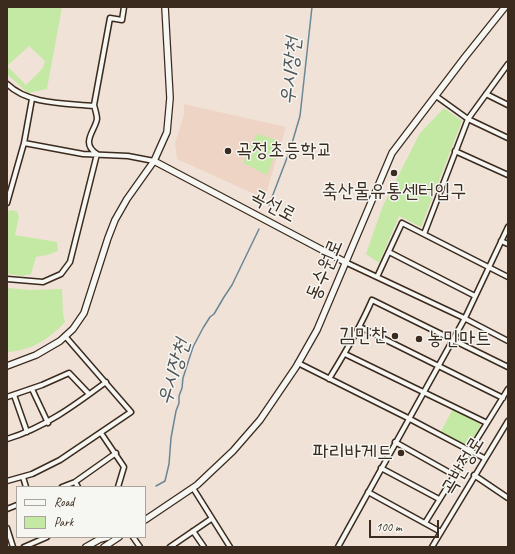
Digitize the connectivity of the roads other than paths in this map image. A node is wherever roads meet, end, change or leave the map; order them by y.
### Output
1 (124, 7) edge
2 (165, 7) edge
3 (505, 7) edge
4 (508, 64) edge
5 (506, 70) edge
6 (7, 84) edge
7 (486, 94) junction
8 (436, 96) junction
9 (32, 99) junction
10 (508, 105) edge
11 (94, 106) junction
12 (468, 118) junction
13 (508, 138) edge
14 (24, 143) junction
15 (455, 151) junction
16 (97, 154) junction
17 (154, 161) junction
18 (508, 175) edge
19 (7, 204) edge
20 (508, 227) edge
21 (424, 234) junction
22 (502, 241) junction
23 (508, 244) edge
24 (389, 252) junction
25 (345, 262) junction
26 (489, 267) junction
27 (377, 277) junction
28 (508, 277) edge
29 (7, 279) edge
30 (475, 296) junction
31 (465, 318) junction
32 (360, 327) junction
33 (65, 336) junction
34 (452, 340) junction
35 (508, 340) edge
36 (345, 354) junction
37 (298, 364) junction
38 (7, 366) edge
39 (438, 366) junction
40 (508, 366) edge
41 (328, 379) junction
42 (106, 382) junction
43 (32, 388) junction
44 (508, 389) edge
45 (423, 392) junction
46 (89, 394) junction
47 (14, 395) junction
48 (7, 397) edge
49 (503, 398) junction
50 (408, 418) junction
51 (508, 421) edge
52 (48, 423) junction
53 (487, 423) junction
54 (27, 432) junction
55 (101, 433) junction
56 (7, 439) edge
57 (396, 442) junction
58 (470, 450) junction
59 (116, 453) junction
60 (484, 458) junction
61 (381, 468) junction
62 (454, 475) junction
63 (474, 475) junction
64 (23, 476) junction
65 (7, 481) edge
66 (75, 482) junction
67 (26, 486) edge
68 (65, 486) edge
69 (77, 486) edge
70 (118, 486) edge
71 (193, 488) junction
72 (368, 492) junction
73 (508, 498) edge
74 (440, 499) junction
75 (146, 519) edge
76 (211, 519) junction
77 (425, 523) junction
78 (7, 528) edge
79 (193, 531) junction
80 (441, 532) junction
81 (45, 538) edge
82 (104, 538) edge
83 (118, 538) edge
84 (118, 538) edge
85 (134, 538) edge
86 (13, 547) edge
87 (24, 547) edge
88 (86, 547) edge
89 (104, 547) edge
90 (107, 547) edge
91 (140, 547) edge
92 (170, 547) edge
93 (204, 547) edge
94 (230, 547) edge
95 (338, 547) edge
96 (432, 547) edge

1 - 11 street
2 - 17 main road
3 - 8 main road, 동수원로
4 - 5 street
5 - 7 street
6 - 9 street
7 - 10 street
7 - 12 street
8 - 12 street
8 - 25 main road, 동수원로
9 - 11 street
9 - 14 street
11 - 16 street
12 - 13 street
12 - 15 street
14 - 16 street
14 - 19 street
15 - 18 street
15 - 21 street
16 - 17 street
16 - 29 street
17 - 25 main road, 곡선로
17 - 33 main road
20 - 22 street
21 - 24 street
21 - 26 street
22 - 23 street
22 - 26 street
24 - 27 street
24 - 30 street
25 - 27 street, 곡선로
25 - 37 main road, 동수원로
26 - 28 street
26 - 30 street
27 - 31 street, 곡선로
30 - 31 street
31 - 34 street
31 - 35 street, 곡선로
32 - 34 street
32 - 36 street
32 - 39 street
33 - 38 main road
33 - 42 street
34 - 39 street
34 - 40 street
36 - 41 street
36 - 45 street
37 - 41 street
37 - 71 main road, 동수원로
39 - 45 street
39 - 49 street
41 - 50 street
42 - 46 street
42 - 55 street
43 - 46 street
43 - 47 street
43 - 52 street
44 - 49 street
45 - 50 street
45 - 53 street
46 - 52 street
47 - 48 street
47 - 54 street
49 - 53 street
50 - 57 street
50 - 58 street
51 - 60 street, 곡반정로
52 - 54 street
53 - 58 street
54 - 56 street
55 - 59 street
55 - 64 street
57 - 61 street
57 - 62 street
58 - 60 street
58 - 62 street
59 - 66 street
59 - 70 street
60 - 63 street, 곡반정로
61 - 72 street
61 - 74 street
62 - 74 street
63 - 73 street
63 - 80 street, 곡반정로
64 - 65 street
64 - 67 street
66 - 68 street
66 - 69 street
71 - 75 main road, 동수원로
71 - 76 street
72 - 77 street
72 - 95 street
74 - 77 street
76 - 79 street
76 - 94 street
77 - 80 street
78 - 86 street
79 - 92 street
79 - 93 street
80 - 96 street, 곡반정로
81 - 87 street
82 - 88 main road
83 - 89 main road
84 - 90 main road
85 - 91 street

